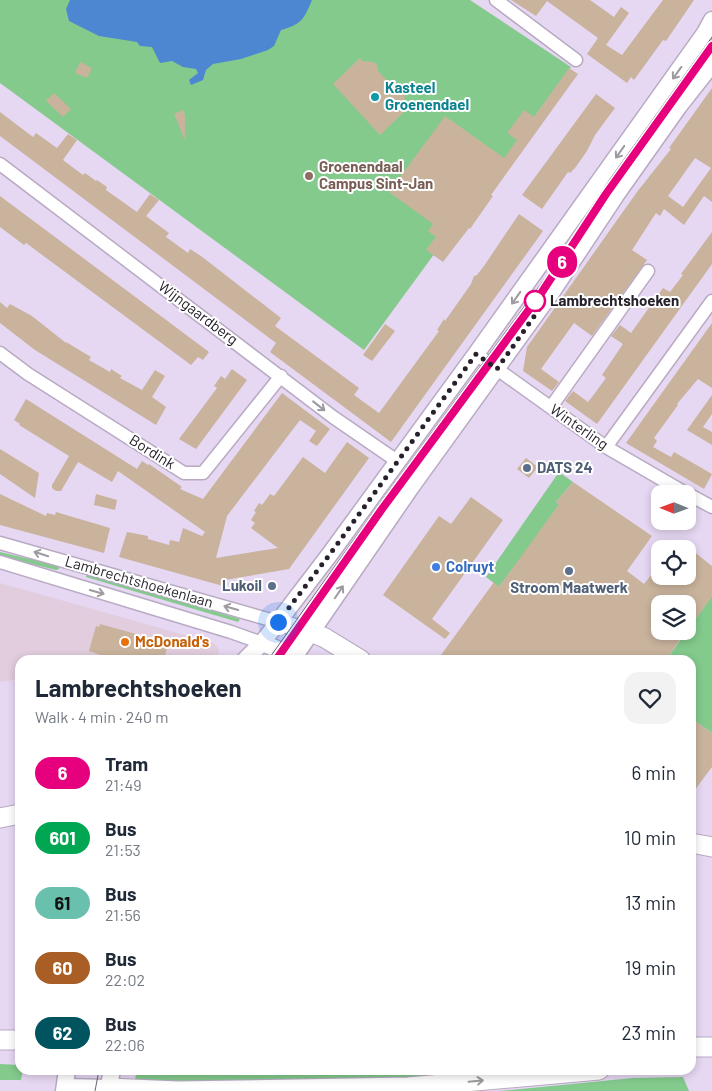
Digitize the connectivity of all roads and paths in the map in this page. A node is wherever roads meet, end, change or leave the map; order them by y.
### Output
1 (496, 0) edge
2 (712, 20) edge
3 (576, 60) dead end
4 (712, 64) edge
5 (0, 164) edge
6 (648, 271) dead end
7 (712, 301) edge
8 (0, 353) edge
9 (476, 354) junction
10 (497, 369) junction
11 (281, 376) junction
12 (550, 407) junction
13 (606, 447) junction
14 (397, 461) junction
15 (671, 485) edge
16 (696, 499) edge
17 (712, 508) edge
18 (0, 542) edge
19 (0, 562) edge
20 (278, 622) junction
21 (311, 632) junction
22 (262, 642) junction
23 (250, 655) edge
24 (287, 655) edge
25 (295, 655) edge
26 (353, 655) edge
27 (15, 815) edge
28 (0, 818) edge
29 (696, 844) edge
30 (712, 847) edge
31 (0, 1040) edge
32 (15, 1040) edge
33 (66, 1075) edge
34 (544, 1075) edge
35 (110, 1083) edge
36 (64, 1089) edge

1 - 3 street
2 -> 9 main road
4 - 10 main road
5 - 11 street, Wijngaardberg
6 - 12 street
7 - 13 street
8 - 11 street, Bordink
9 - 10 street, Winterling
9 - 14 main road
10 - 12 street, Winterling
21 -> 10 main road
11 -> 14 street, Wijngaardberg
12 - 13 street, Winterling
13 - 15 street, Winterling
14 - 20 main road
16 - 17 street, Winterling
20 -> 18 street, Lambrechtshoekenlaan
19 -> 22 street, Lambrechtshoekenlaan
20 - 21 main road
20 - 22 main road
21 - 25 main road
21 - 26 highway
22 - 23 main road
22 - 24 main road
27 - 28 highway
29 - 30 highway
31 - 32 highway
33 - 36 main road
35 -> 34 highway
35 - 36 main road

